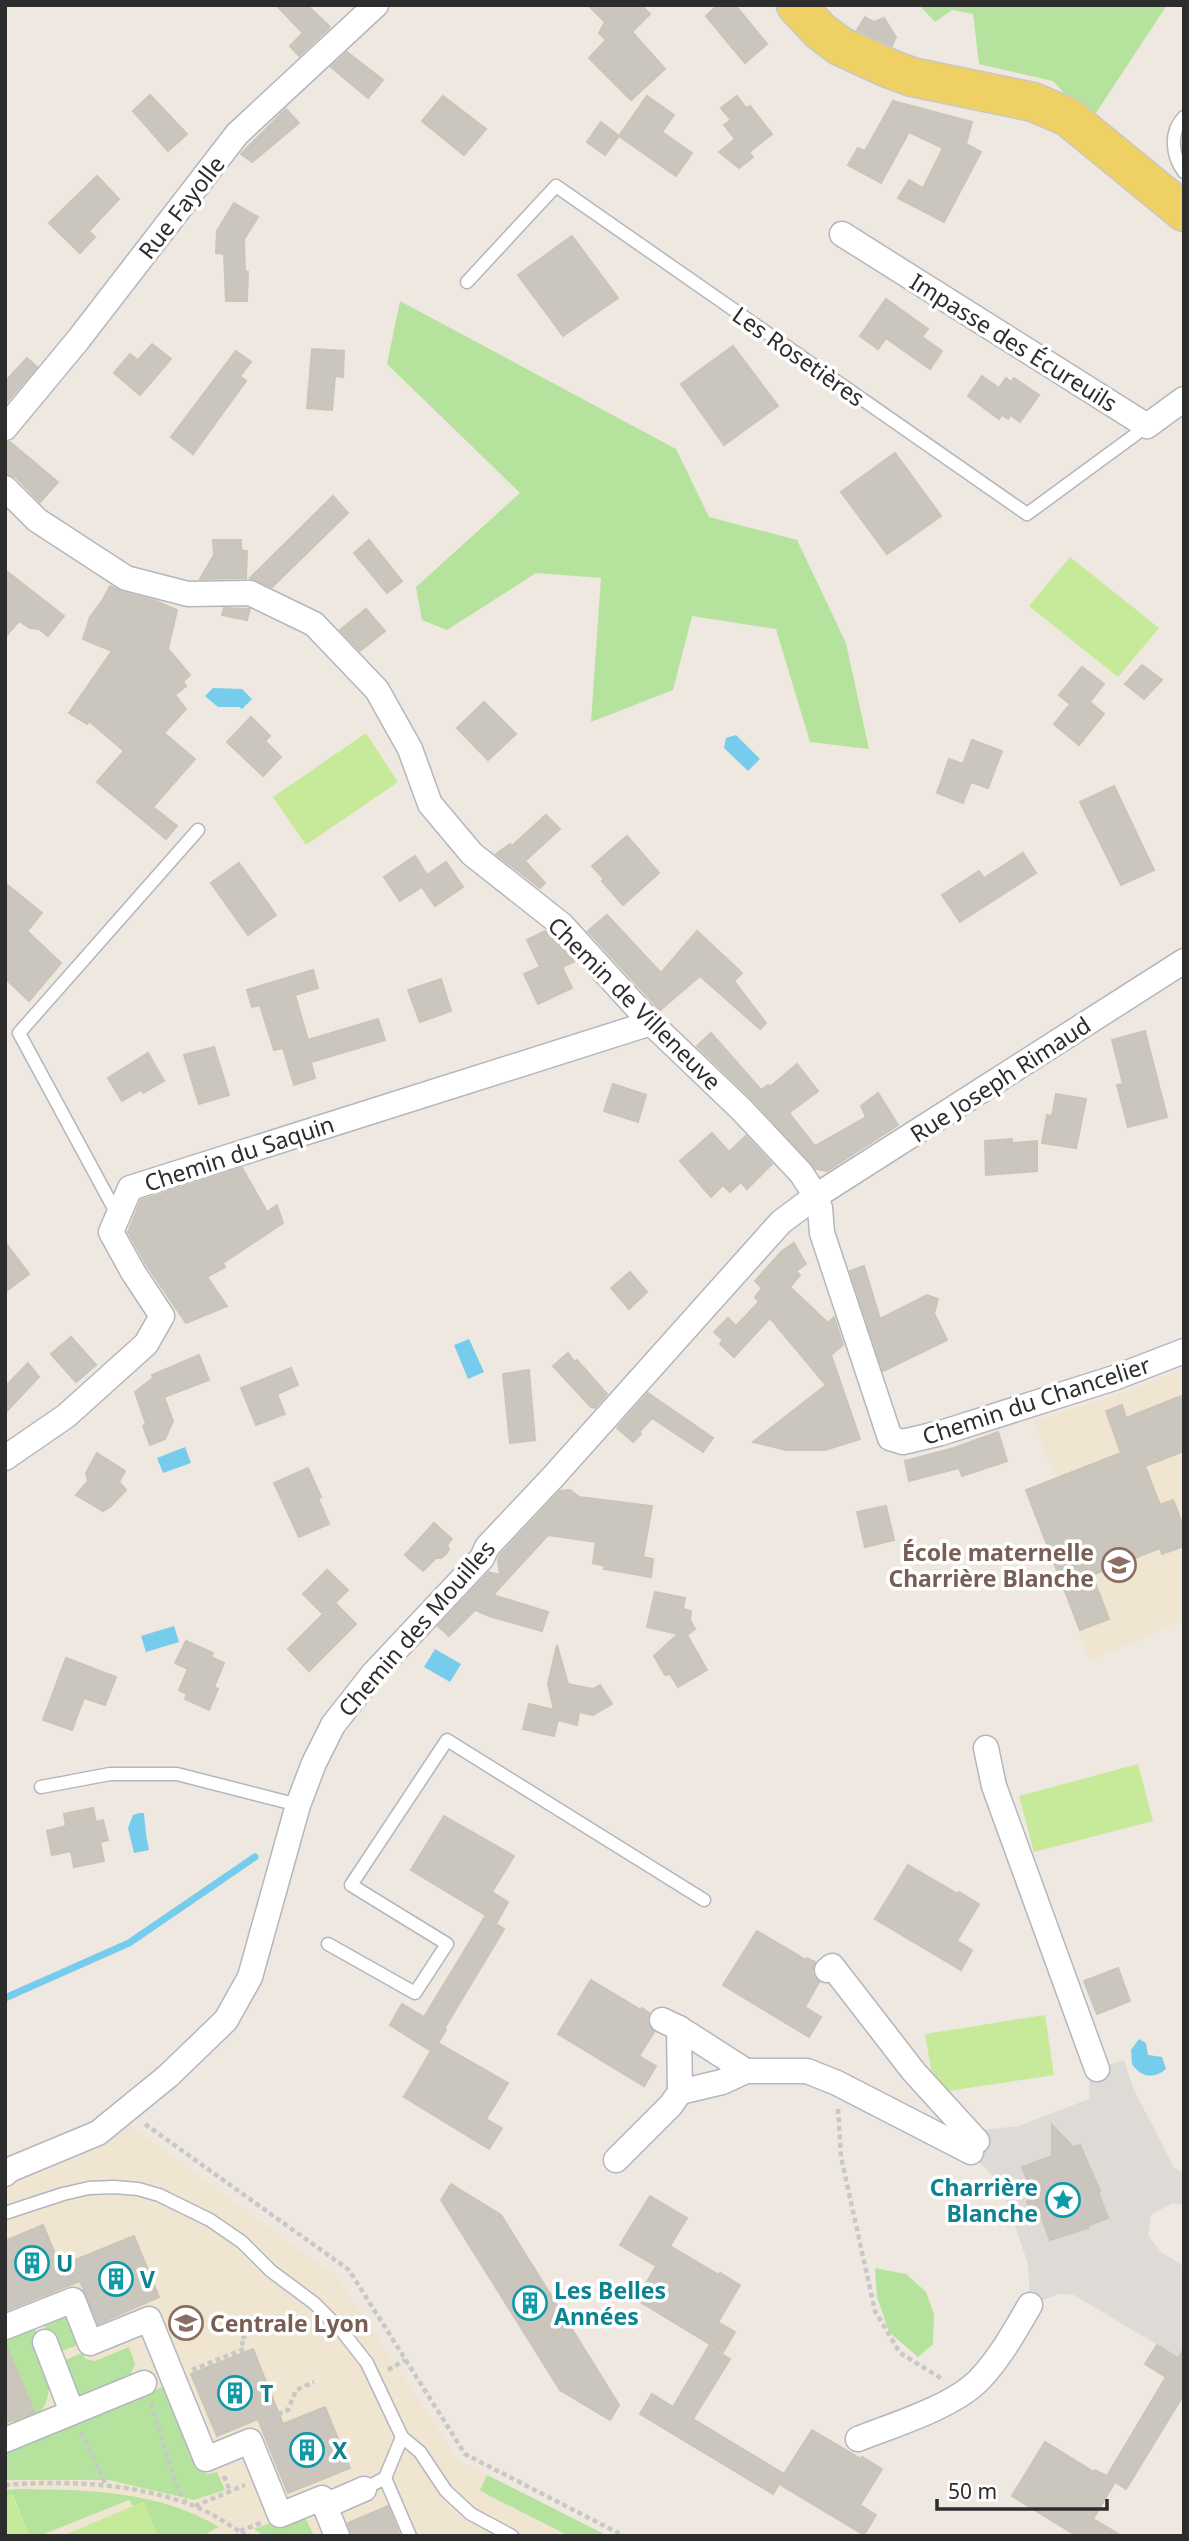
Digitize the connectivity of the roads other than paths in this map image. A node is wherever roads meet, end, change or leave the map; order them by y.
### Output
1 (376, 5) edge
2 (796, 5) edge
3 (1184, 117) edge
4 (1184, 172) edge
5 (1184, 212) edge
6 (842, 234) dead end
7 (467, 282) dead end
8 (1184, 399) edge
9 (1147, 426) junction
10 (5, 428) edge
11 (5, 488) edge
12 (198, 830) dead end
13 (1184, 961) edge
14 (651, 1023) junction
15 (816, 1196) junction
16 (118, 1216) junction
17 (1184, 1351) edge
18 (5, 1458) edge
19 (986, 1748) dead end
20 (41, 1787) dead end
21 (298, 1805) junction
22 (704, 1900) dead end
23 (328, 1944) dead end
24 (827, 1970) dead end
25 (1097, 2069) dead end
26 (746, 2071) junction
27 (680, 2092) junction
28 (616, 2160) dead end
29 (5, 2174) edge
30 (5, 2213) edge
31 (1030, 2305) dead end
32 (5, 2327) edge
33 (45, 2342) dead end
34 (144, 2383) road end
35 (72, 2412) junction
36 (402, 2437) junction
37 (858, 2438) dead end
38 (5, 2440) edge
39 (375, 2483) junction
40 (325, 2506) junction
41 (337, 2536) edge
42 (410, 2536) edge
43 (512, 2536) edge

1 - 10 street, Rue Fayolle
2 - 5 main road
3 - 4 lane
6 - 9 street, Impasse des Écureuils
7 - 9 lane, Les Rosetières
8 - 9 street
11 - 14 street, Chemin de Villeneuve
12 - 16 lane
13 - 15 street, Rue Joseph Rimaud
14 - 15 street, Chemin de Villeneuve
14 - 16 street, Chemin du Saquin
15 - 17 street, Chemin du Chancelier
15 - 21 street, Chemin des Mouilles
16 - 18 street
19 - 25 street
20 - 21 lane
21 - 29 street, Chemin des Mouilles
22 - 23 lane
24 - 26 street
26 - 27 street
26 - 27 street
27 - 28 street
30 - 36 lane
31 - 37 street
32 - 40 street
33 - 35 street
34 - 35 street
35 - 38 street
36 - 39 lane
36 - 43 lane
39 - 40 street
39 - 42 lane
40 - 41 street

